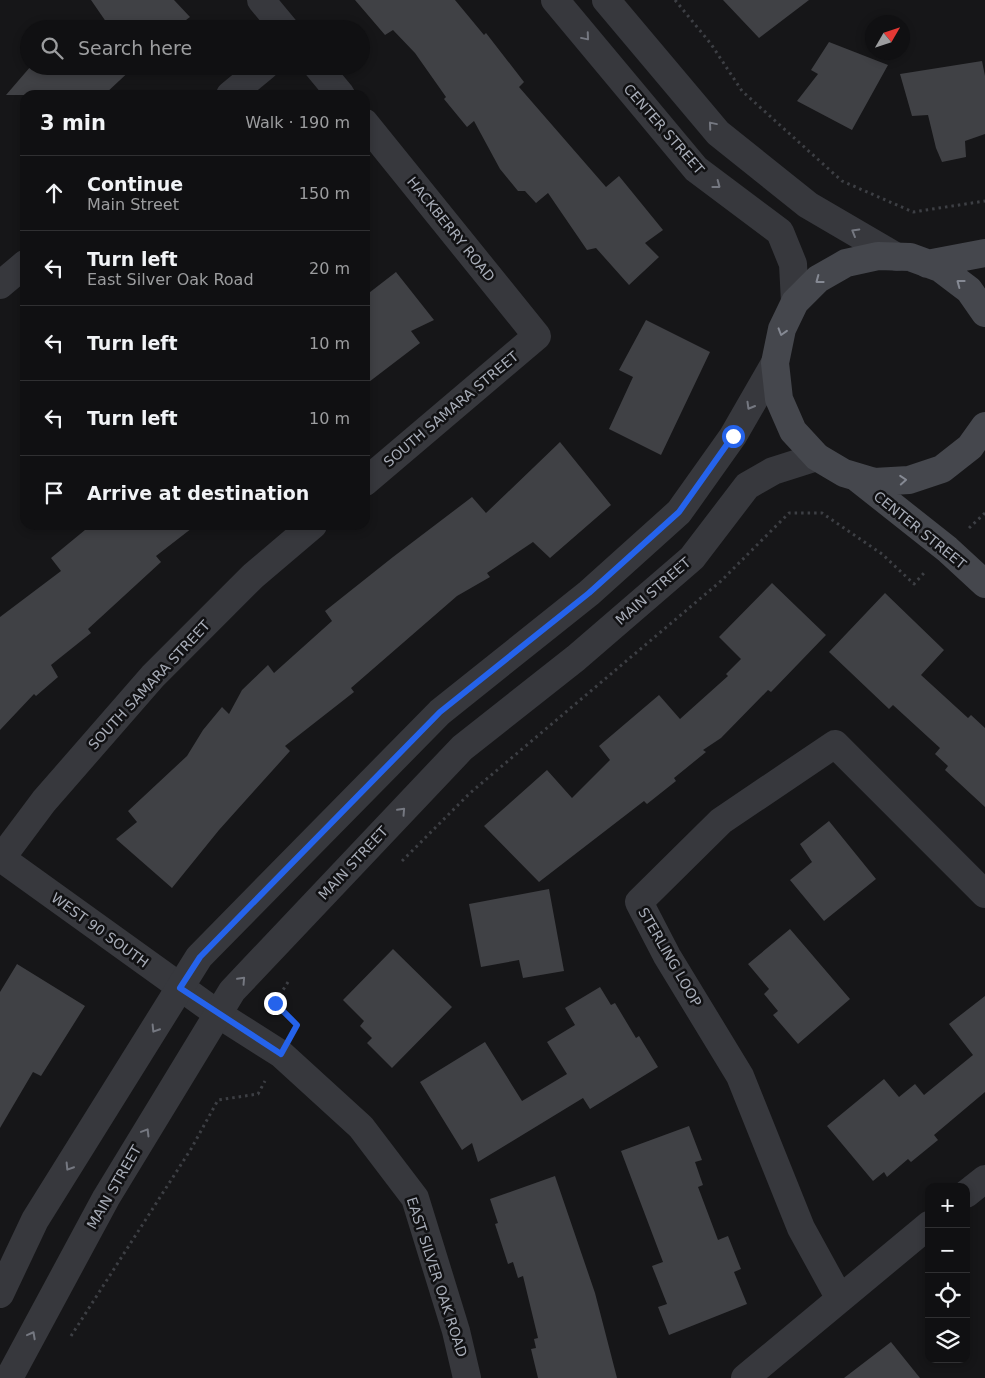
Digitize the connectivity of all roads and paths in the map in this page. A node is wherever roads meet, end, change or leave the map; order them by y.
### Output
1 (261, 0) edge
2 (555, 0) edge
3 (606, 0) edge
4 (675, 0) edge
5 (278, 20) edge
6 (254, 75) edge
7 (324, 75) edge
8 (236, 90) edge
9 (337, 90) edge
10 (370, 129) edge
11 (985, 200) edge
12 (985, 252) edge
13 (897, 257) junction
14 (927, 264) junction
15 (20, 268) edge
16 (0, 285) edge
17 (796, 302) junction
18 (985, 313) edge
19 (537, 336) joint
20 (775, 363) junction
21 (985, 426) edge
22 (817, 457) junction
23 (855, 476) junction
24 (370, 478) edge
25 (985, 513) edge
26 (308, 530) edge
27 (964, 534) dead end
28 (926, 571) dead end
29 (985, 584) edge
30 (0, 859) edge
31 (397, 867) dead end
32 (985, 894) edge
33 (291, 976) dead end
34 (200, 1001) junction
35 (281, 1054) junction
36 (985, 1179) edge
37 (970, 1191) edge
38 (927, 1228) edge
39 (0, 1294) edge
40 (840, 1299) junction
41 (69, 1338) dead end
42 (9, 1378) edge
43 (467, 1378) edge
44 (745, 1378) edge

1 - 5 street
2 -> 17 street, CENTER STREET
13 -> 3 street
4 - 11 path
6 - 8 street
7 - 9 street
10 - 19 street, HACKBERRY ROAD
12 - 14 main road
13 - 14 main road
13 -> 17 main road
18 -> 14 main road
15 - 16 street
17 -> 20 main road
19 - 24 street, SOUTH SAMARA STREET
20 - 22 main road
20 -> 34 street, MAIN STREET
23 -> 21 main road
22 - 23 main road
34 -> 22 street, MAIN STREET
23 - 29 main road, CENTER STREET
25 - 27 path
26 - 30 street, SOUTH SAMARA STREET
28 - 31 path
30 - 34 street, WEST 90 SOUTH
32 - 40 street, STERLING LOOP
33 - 35 path
34 - 35 street, EAST SILVER OAK ROAD
34 -> 39 street, MAIN STREET
42 -> 34 street, MAIN STREET
35 - 41 path
35 - 43 street, EAST SILVER OAK ROAD
36 - 37 street
38 - 40 street
40 - 44 street

